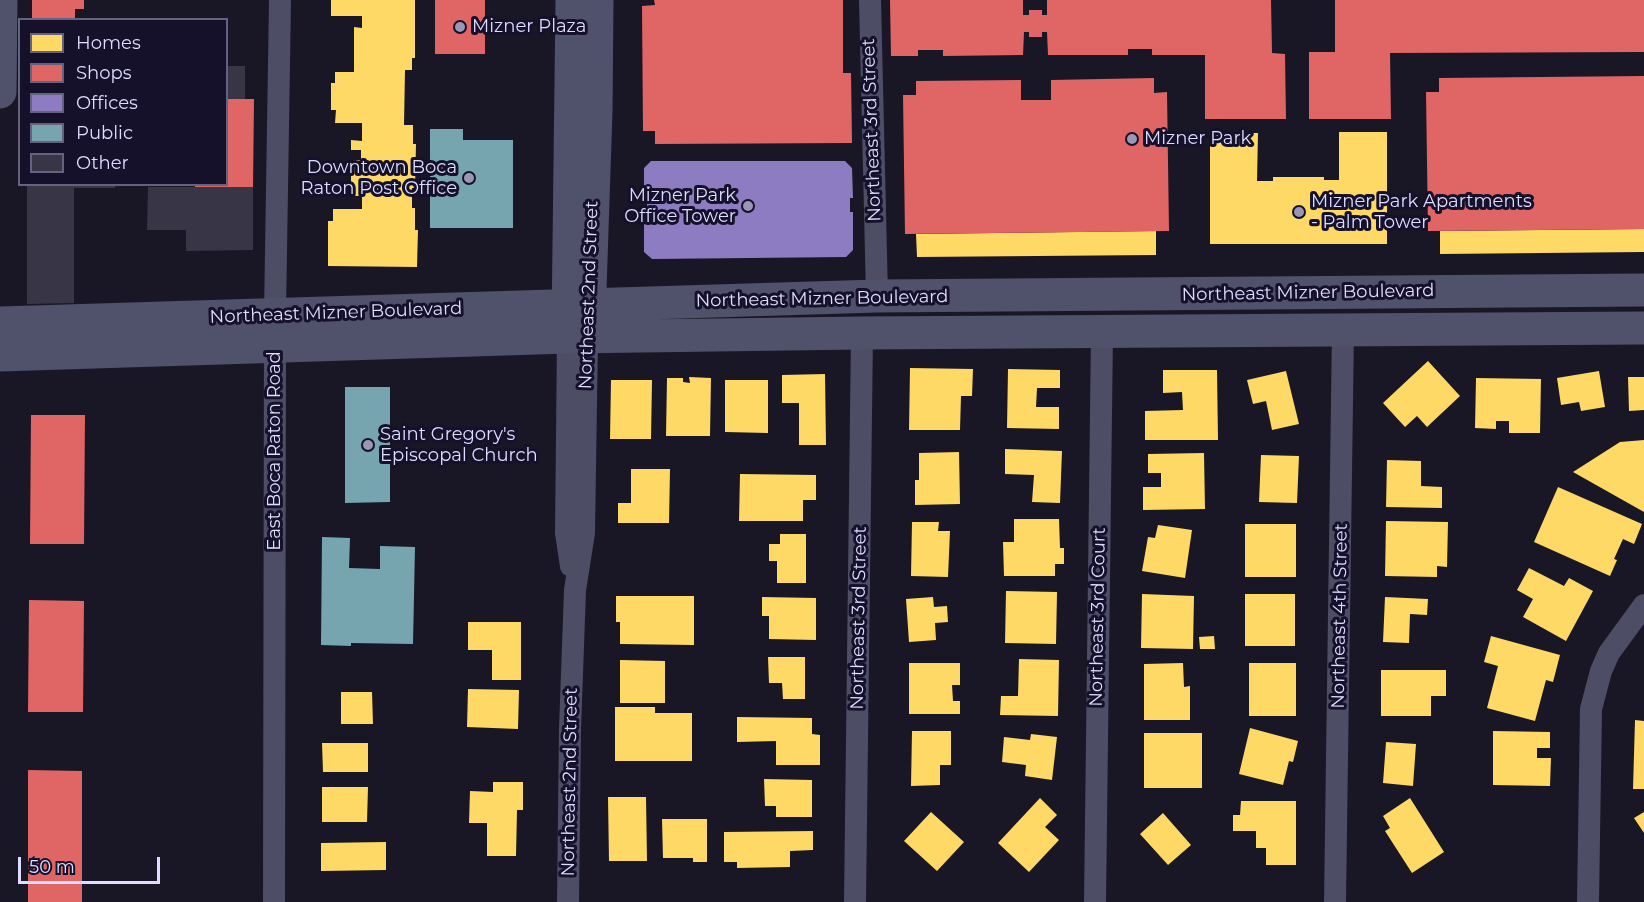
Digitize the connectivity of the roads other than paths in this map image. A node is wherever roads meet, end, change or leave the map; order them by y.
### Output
1 (1, 0) edge
2 (280, 0) edge
3 (572, 0) edge
4 (597, 0) edge
5 (870, 0) edge
6 (0, 92) edge
7 (1644, 290) edge
8 (1406, 292) junction
9 (1188, 294) junction
10 (877, 296) junction
11 (578, 321) junction
12 (0, 323) edge
13 (1644, 328) edge
14 (1343, 329) junction
15 (275, 330) junction
16 (1275, 330) junction
17 (1102, 332) junction
18 (862, 333) junction
19 (0, 355) edge
20 (1644, 605) edge
21 (274, 902) edge
22 (568, 902) edge
23 (855, 902) edge
24 (1095, 902) edge
25 (1335, 902) edge
26 (1588, 902) edge

1 - 6 main road
2 - 15 street, East Boca Raton Road
3 - 11 main road, Northeast 2nd Street
4 - 11 main road, Northeast 2nd Street
5 - 10 street, Northeast 3rd Street
7 - 8 main road, Northeast Mizner Boulevard
8 - 9 main road, Northeast Mizner Boulevard
8 - 16 main road
9 - 10 main road, Northeast Mizner Boulevard
9 - 17 main road
10 - 11 main road, Northeast Mizner Boulevard
11 - 15 main road, Northeast Mizner Boulevard
11 - 18 main road, Northeast Mizner Boulevard
11 - 22 street, Northeast 2nd Street
12 - 15 main road, Northeast Mizner Boulevard
13 - 14 main road, Northeast Mizner Boulevard
14 - 16 main road, Northeast Mizner Boulevard
14 - 25 street, Northeast 4th Street
15 - 19 main road, Northeast Mizner Boulevard
15 - 21 street, East Boca Raton Road
16 - 17 main road, Northeast Mizner Boulevard
17 - 18 main road, Northeast Mizner Boulevard
17 - 24 street, Northeast 3rd Court
18 - 23 street, Northeast 3rd Street
20 - 26 street

